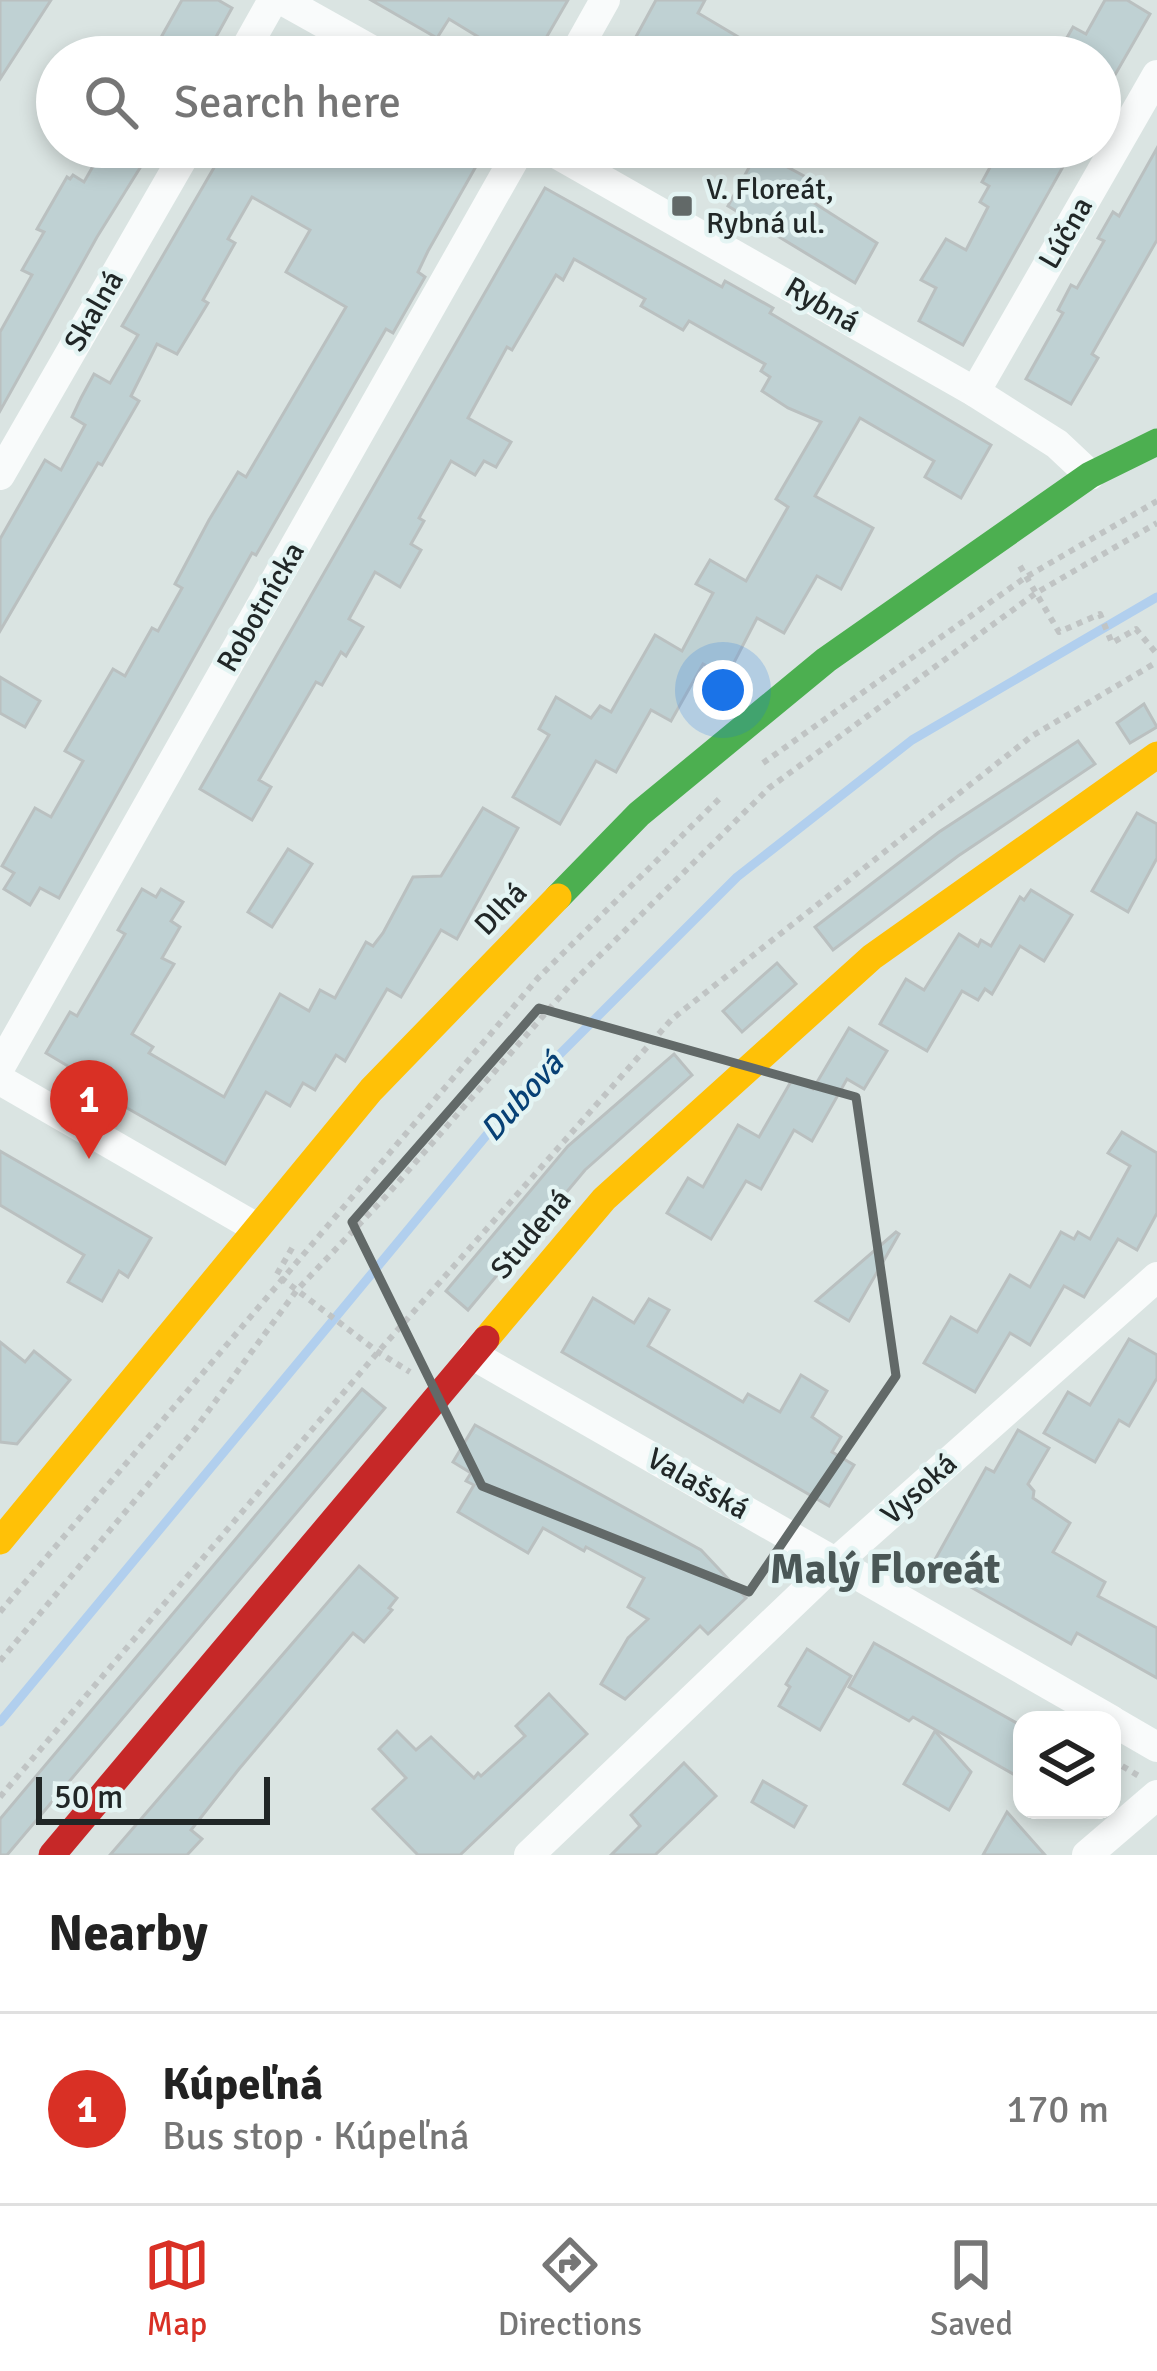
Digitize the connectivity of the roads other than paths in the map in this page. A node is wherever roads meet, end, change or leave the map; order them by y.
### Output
1 (278, 0) edge
2 (605, 0) edge
3 (255, 36) edge
4 (345, 36) edge
5 (585, 36) edge
6 (1157, 75) edge
7 (1121, 138) edge
8 (177, 168) edge
9 (509, 168) edge
10 (582, 168) edge
11 (1104, 168) edge
12 (975, 392) junction
13 (1157, 442) edge
14 (0, 475) edge
15 (1090, 475) junction
16 (1157, 755) edge
17 (0, 1067) edge
18 (0, 1080) edge
19 (255, 1227) junction
20 (1157, 1276) edge
21 (473, 1355) junction
22 (0, 1541) edge
23 (835, 1563) junction
24 (1096, 1711) edge
25 (1121, 1725) edge
26 (1157, 1747) edge
27 (1157, 1795) edge
28 (52, 1855) edge
29 (529, 1855) edge
30 (1087, 1855) edge

1 - 3 street
1 - 4 street
2 - 5 street
6 - 7 street, Lúčna
8 - 14 street, Skalná
9 - 17 street, Robotnícka
10 - 12 street, Rybná
11 - 12 street, Lúčna
12 - 15 street, Rybná
13 - 15 street, Dlhá
15 - 19 street, Dlhá
16 - 21 street, Studená
18 - 19 street
19 - 22 street, Dlhá
20 - 23 street, Vysoká
21 - 23 street, Valašská
21 - 28 street, Studená
23 - 24 street, Valašská
23 - 29 street, Vysoká
25 - 26 street, Valašská
27 - 30 street

